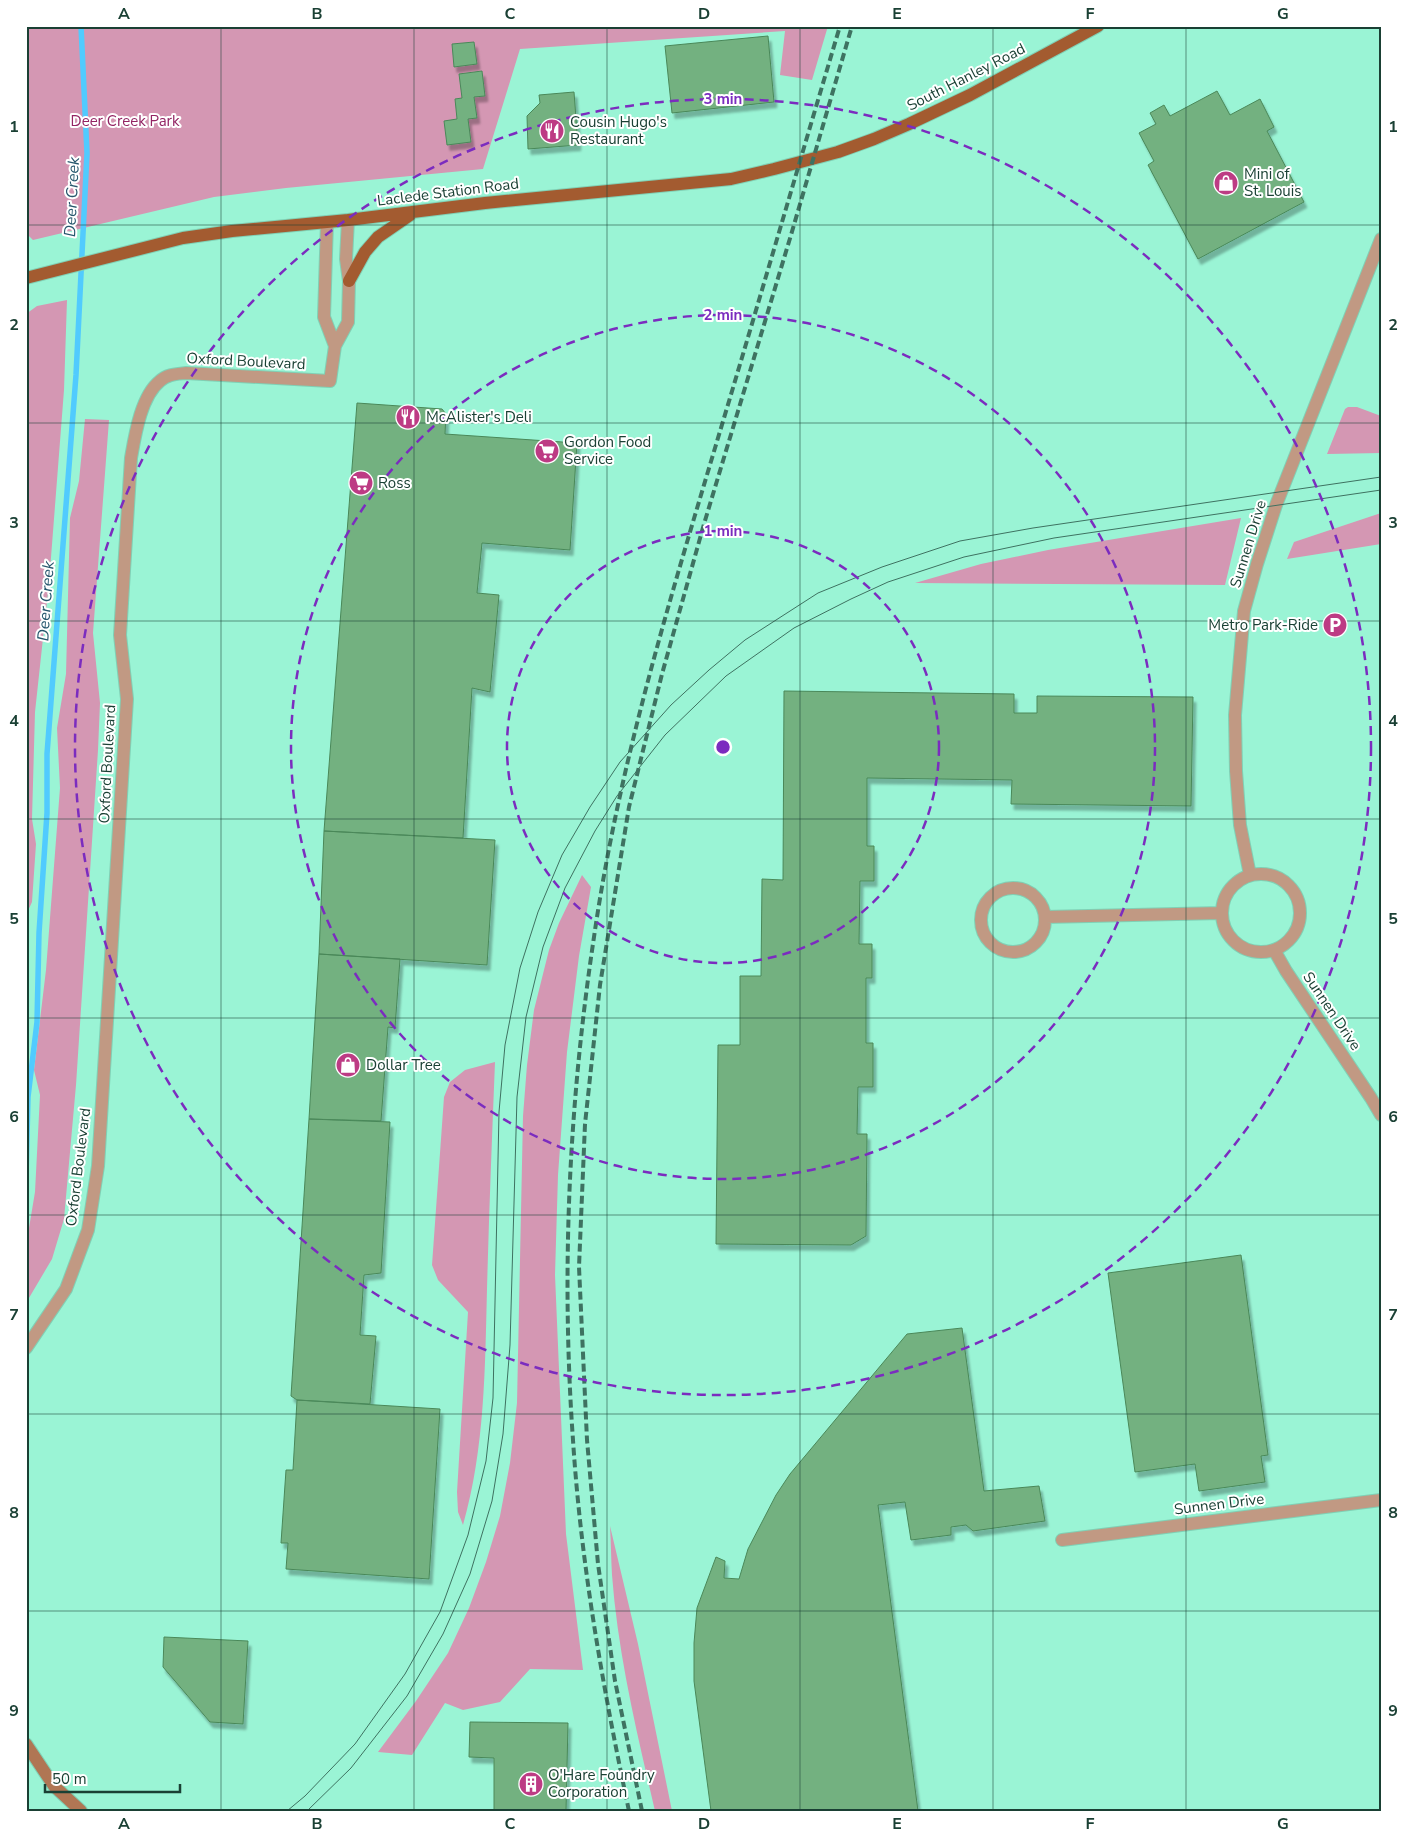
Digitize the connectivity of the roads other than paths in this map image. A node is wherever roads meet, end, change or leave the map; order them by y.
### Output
1 (1098, 26) edge
2 (874, 139) joint
3 (414, 212) junction
4 (348, 220) junction
5 (327, 222) junction
6 (1381, 240) edge
7 (32, 276) edge
8 (349, 281) junction
9 (335, 346) junction
10 (1250, 875) junction
11 (1221, 913) junction
12 (1045, 918) junction
13 (1274, 950) junction
14 (1381, 1115) edge
15 (26, 1348) edge
16 (1381, 1500) edge
17 (1062, 1540) dead end
18 (26, 1744) edge
19 (81, 1811) edge

1 - 2 main road, South Hanley Road
2 - 3 main road, Laclede Station Road
3 - 4 main road, Laclede Station Road
3 - 8 main road
4 - 5 main road, Laclede Station Road
4 - 8 street, Oxford Boulevard
5 - 7 main road, Laclede Station Road
5 - 9 street, Oxford Boulevard
6 - 10 street, Sunnen Drive
8 - 9 street, Oxford Boulevard
9 - 15 street, Oxford Boulevard
10 - 11 street
10 - 13 street
11 - 12 street
11 - 13 street
12 - 12 street
13 - 14 street, Sunnen Drive
16 - 17 street, Sunnen Drive
18 - 19 main road

